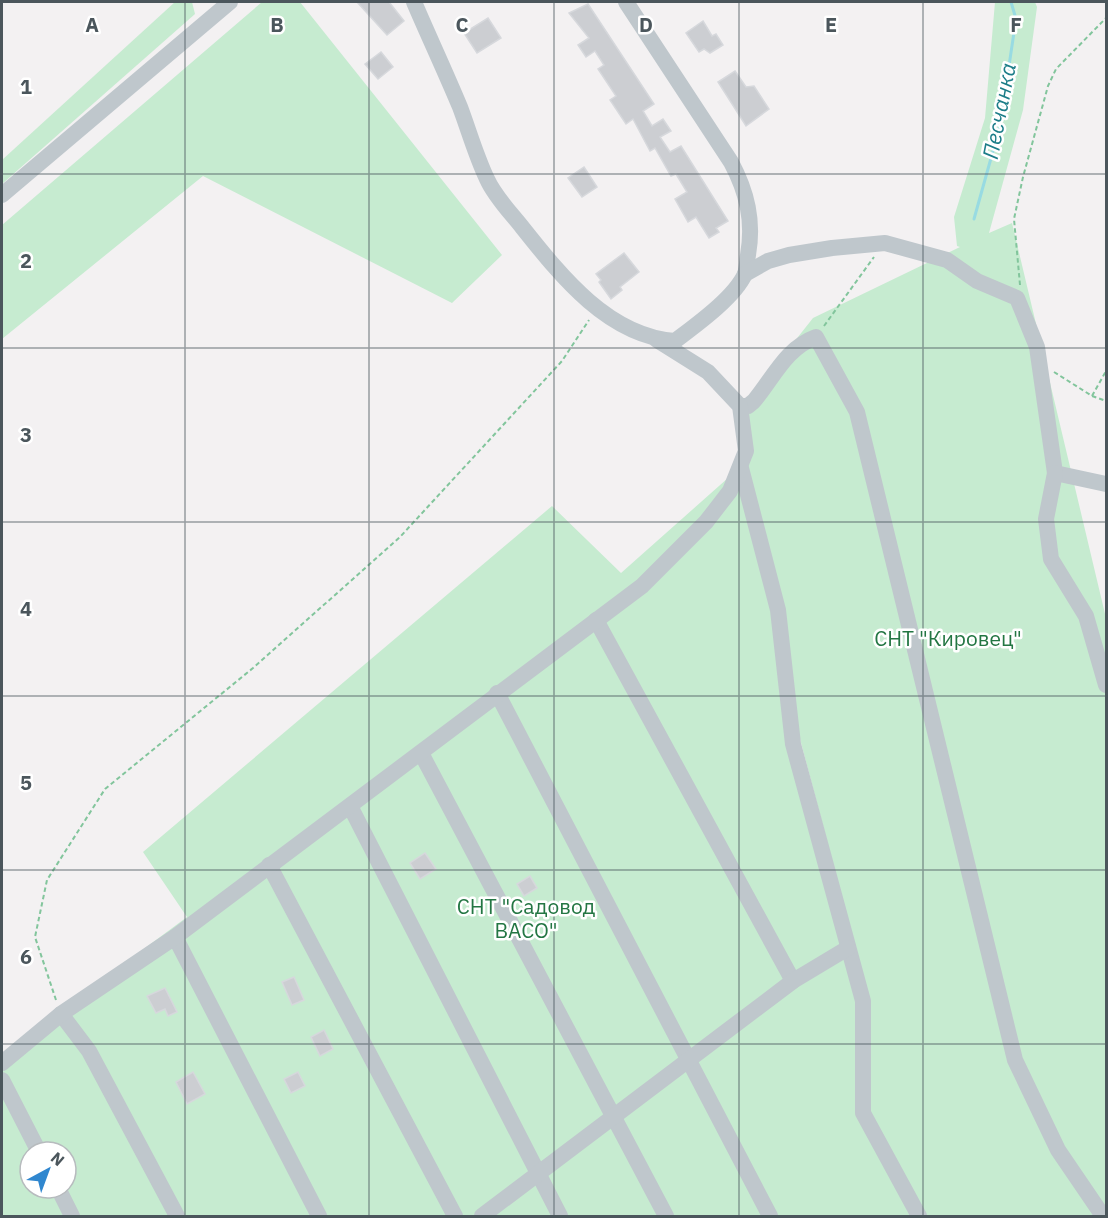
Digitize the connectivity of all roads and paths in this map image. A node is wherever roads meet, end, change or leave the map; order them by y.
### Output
1 (230, 2) edge
2 (414, 2) edge
3 (626, 2) edge
4 (1107, 18) edge
5 (2, 195) edge
6 (885, 243) junction
7 (745, 274) junction
8 (598, 308) junction
9 (1023, 312) junction
10 (816, 337) junction
11 (657, 340) junction
12 (1052, 370) dead end
13 (1107, 371) edge
14 (1092, 396) junction
15 (1107, 401) edge
16 (740, 406) junction
17 (741, 468) junction
18 (1055, 473) junction
19 (1105, 489) edge
20 (596, 620) junction
21 (1107, 685) edge
22 (497, 693) junction
23 (422, 753) junction
24 (350, 806) junction
25 (269, 864) junction
26 (175, 937) junction
27 (848, 948) junction
28 (793, 981) junction
29 (61, 1014) junction
30 (688, 1059) junction
31 (2, 1063) edge
32 (2, 1080) edge
33 (614, 1117) junction
34 (33, 1140) edge
35 (539, 1176) junction
36 (64, 1200) edge
37 (72, 1216) edge
38 (177, 1216) edge
39 (319, 1216) edge
40 (455, 1216) edge
41 (482, 1216) edge
42 (560, 1216) edge
43 (666, 1216) edge
44 (770, 1216) edge
45 (919, 1216) edge
46 (1102, 1216) edge

1 - 5 street
2 - 8 street
3 - 7 street
4 - 9 path
6 - 7 street
6 - 9 street
6 - 10 path
7 - 11 street
8 - 11 street
8 - 29 path
9 - 18 street
10 - 16 street
10 - 46 street
11 - 16 street
12 - 14 path
13 - 14 path
14 - 15 path
16 - 17 street
17 - 20 street
17 - 27 street
18 - 19 street
18 - 21 street
20 - 22 street
20 - 28 street
22 - 23 street
22 - 30 street
23 - 24 street
23 - 33 street
24 - 25 street
24 - 35 street
25 - 26 street
25 - 40 street
26 - 29 street
26 - 39 street
27 - 28 street
27 - 45 street
28 - 30 street
29 - 31 street
29 - 38 street
30 - 33 street
30 - 44 street
32 - 34 street
33 - 35 street
33 - 43 street
35 - 41 street
35 - 42 street
36 - 37 street

